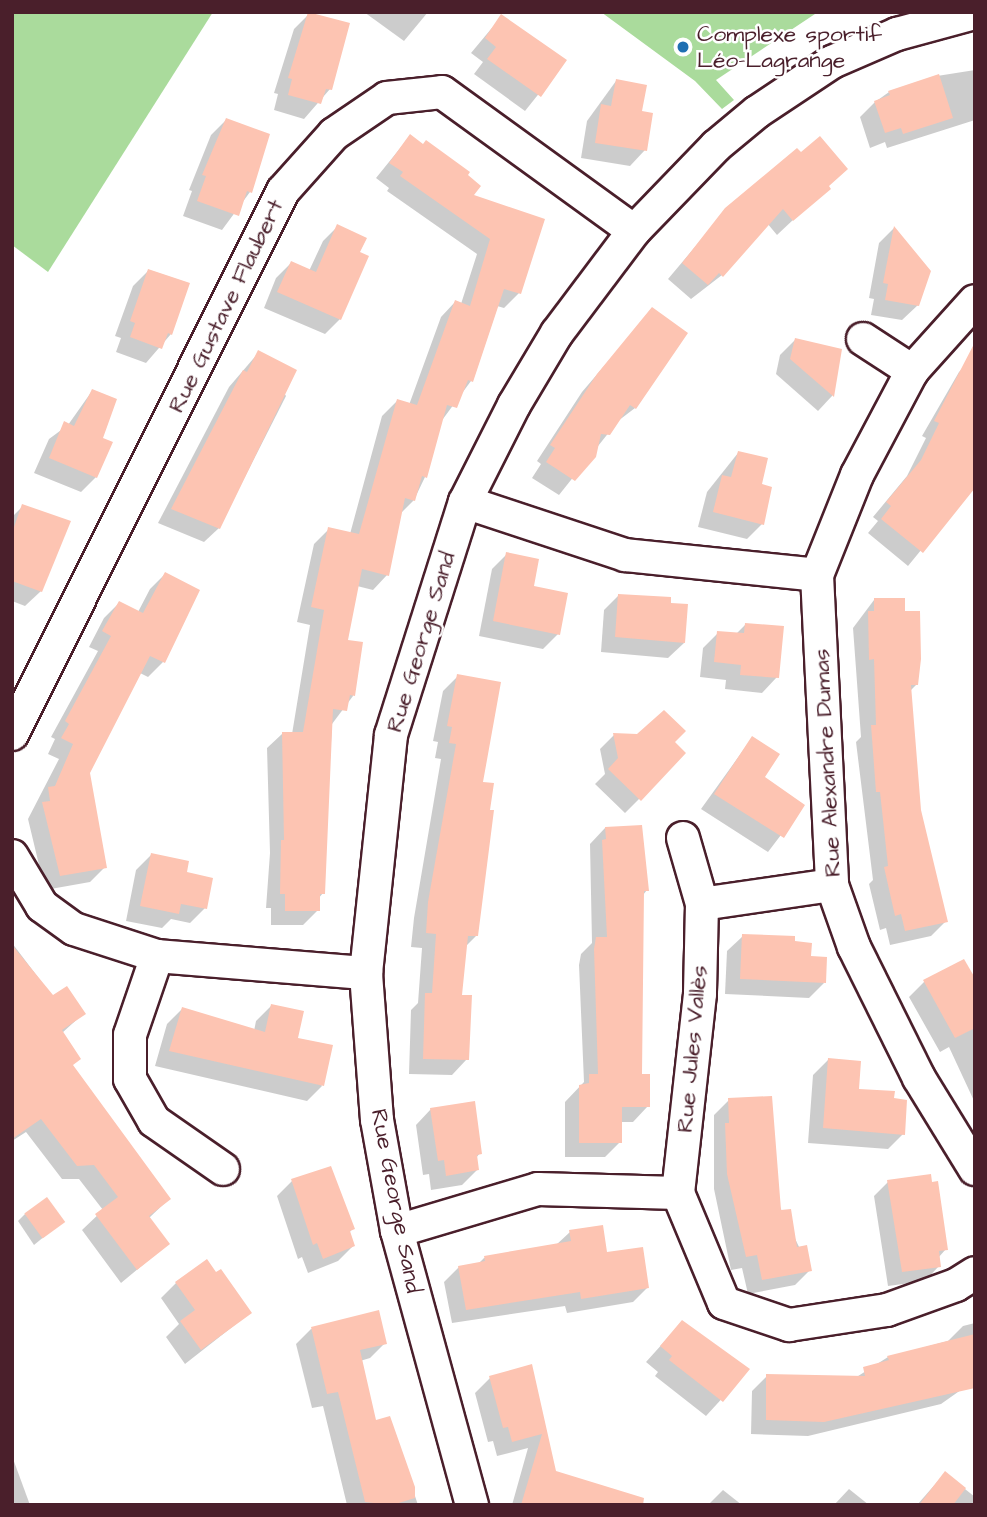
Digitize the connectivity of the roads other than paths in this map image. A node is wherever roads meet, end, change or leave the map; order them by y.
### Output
1 (975, 13) edge
2 (634, 232) junction
3 (975, 301) edge
4 (863, 340) dead end
5 (912, 371) junction
6 (465, 502) junction
7 (817, 575) junction
8 (12, 733) edge
9 (683, 838) dead end
10 (12, 856) edge
11 (832, 885) junction
12 (702, 904) junction
13 (158, 956) junction
14 (366, 973) junction
15 (223, 1169) dead end
16 (975, 1169) edge
17 (678, 1193) junction
18 (397, 1231) junction
19 (975, 1273) edge
20 (472, 1505) edge

1 - 2 street, Rue George Sand
2 - 6 street, Rue George Sand
2 - 8 street, Rue Gustave Flaubert
3 - 5 street, Rue Alexandre Dumas
4 - 5 street
5 - 7 street, Rue Alexandre Dumas
6 - 7 street
6 - 14 street, Rue George Sand
7 - 11 street, Rue Alexandre Dumas
9 - 12 street, Rue Jules Vallès
10 - 13 street
11 - 12 street
11 - 16 street, Rue Alexandre Dumas
12 - 17 street, Rue Jules Vallès
13 - 14 street
13 - 15 street
14 - 18 street, Rue George Sand
17 - 18 street
17 - 19 street, Rue Jules Vallès
18 - 20 street, Rue George Sand

